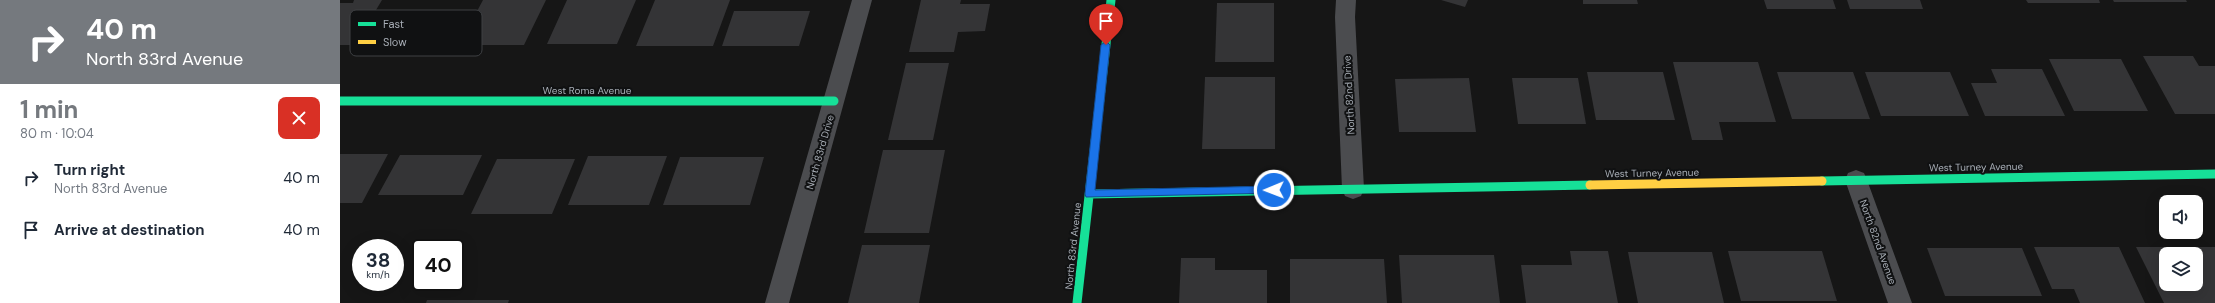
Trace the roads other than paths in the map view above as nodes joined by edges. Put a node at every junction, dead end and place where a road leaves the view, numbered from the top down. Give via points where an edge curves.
1 (862, 0) edge
2 (1110, 0) edge
3 (1346, 0) edge
4 (340, 101) edge
5 (834, 101) junction
6 (2215, 174) edge
7 (1856, 180) junction
8 (1354, 189) junction
9 (1090, 194) junction
10 (777, 303) edge
11 (1077, 303) edge
12 (1900, 303) edge

1 - 5 street, North 83rd Drive
2 - 9 street, North 83rd Avenue
3 - 8 street, North 82nd Drive
4 - 5 street, West Roma Avenue
5 - 10 street, North 83rd Drive
6 - 7 street, West Turney Avenue
7 - 8 street, West Turney Avenue
7 - 12 street, North 82nd Avenue
8 - 9 street, West Turney Avenue
9 - 11 street, North 83rd Avenue

